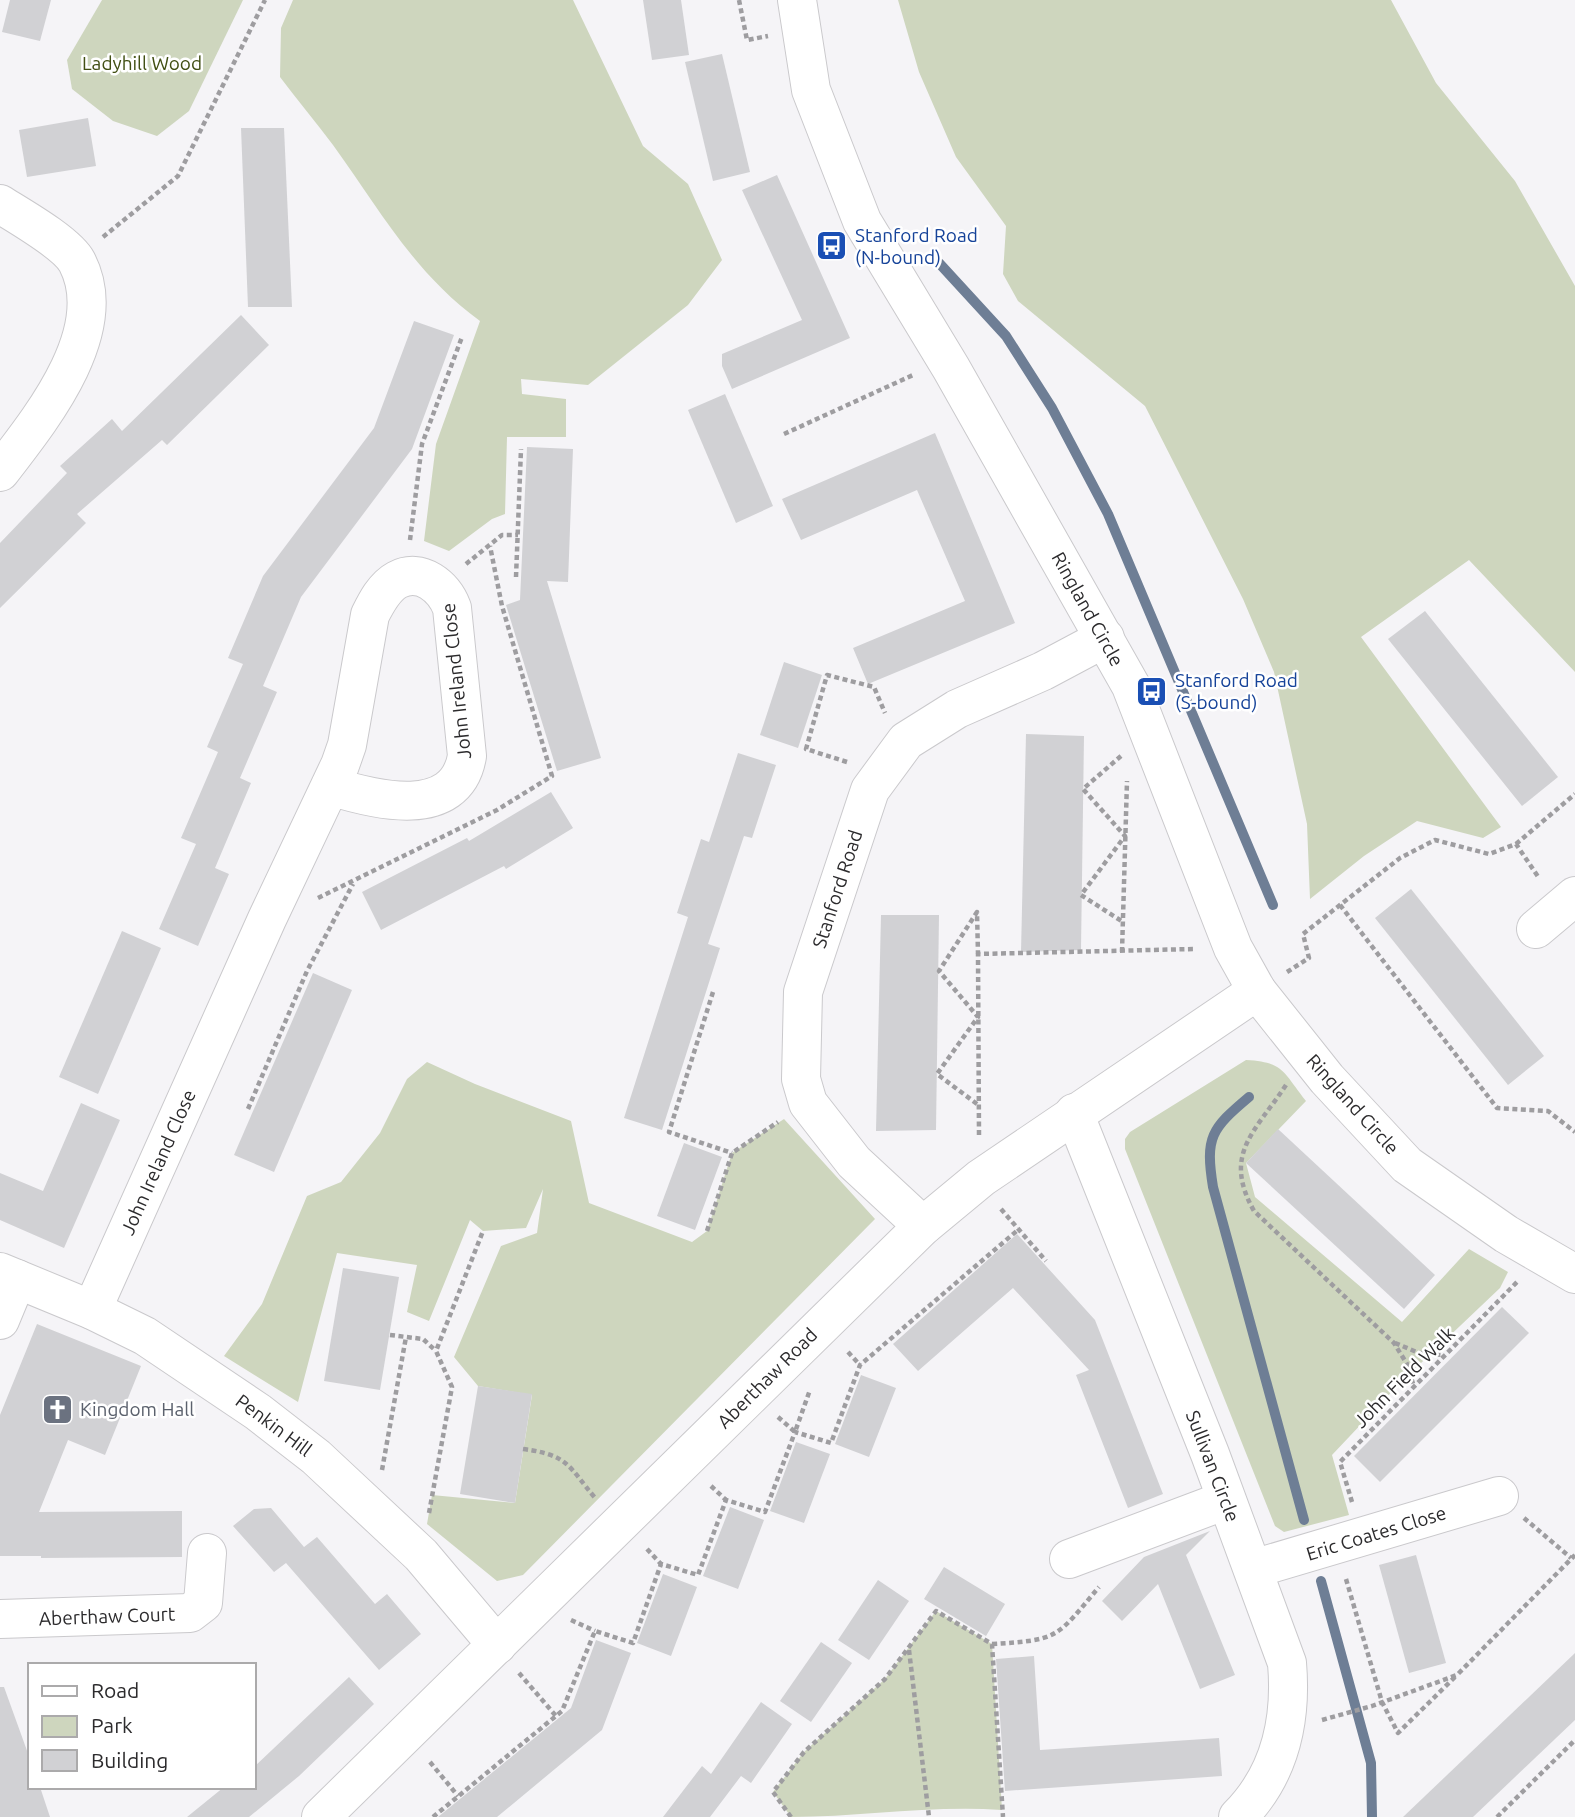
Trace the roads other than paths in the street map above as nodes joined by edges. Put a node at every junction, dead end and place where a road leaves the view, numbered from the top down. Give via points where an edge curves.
1 (797, 0) edge
2 (0, 204) edge
3 (0, 472) edge
4 (1105, 638) junction
5 (330, 786) junction
6 (1257, 991) junction
7 (1074, 1113) junction
8 (923, 1226) junction
9 (1559, 1265) edge
10 (9, 1276) edge
11 (92, 1310) junction
12 (0, 1320) edge
13 (1499, 1496) road end
14 (1226, 1500) junction
15 (207, 1553) dead end
16 (1069, 1559) dead end
17 (1253, 1569) junction
18 (0, 1619) edge
19 (508, 1659) junction
20 (321, 1817) edge
21 (1238, 1817) edge

1 - 4 street, Ringland Circle via 811,90 862,221
2 - 3 street via 76,259 86,288 79,350 49,404
4 - 6 street, Ringland Circle via 1130,686 1233,948
4 - 8 street, Stanford Road via 957,709 906,741 870,790 803,992 801,1079 808,1103 854,1162
5 - 5 street, John Ireland Close via 347,745 370,615 379,597 396,580 415,576 430,581 445,591 452,608 467,756 464,771 452,789 435,799 387,798
5 - 11 street, John Ireland Close
6 - 7 street, Aberthaw Road
6 - 9 street, Ringland Circle via 1408,1165
7 - 8 street, Aberthaw Road via 990,1193
7 - 14 street, Sullivan Circle
8 - 19 street, Aberthaw Road via 631,1536
10 - 11 street, Penkin Hill
10 - 12 street
11 - 19 street, Penkin Hill via 145,1336 316,1457 421,1555
13 - 17 street, Eric Coates Close
14 - 16 street
14 - 17 street, Sullivan Circle
15 - 18 street, Aberthaw Court via 203,1603 190,1613
17 - 21 street, Sullivan Circle via 1280,1639 1289,1690 1286,1729 1276,1762
19 - 20 street, Aberthaw Road

